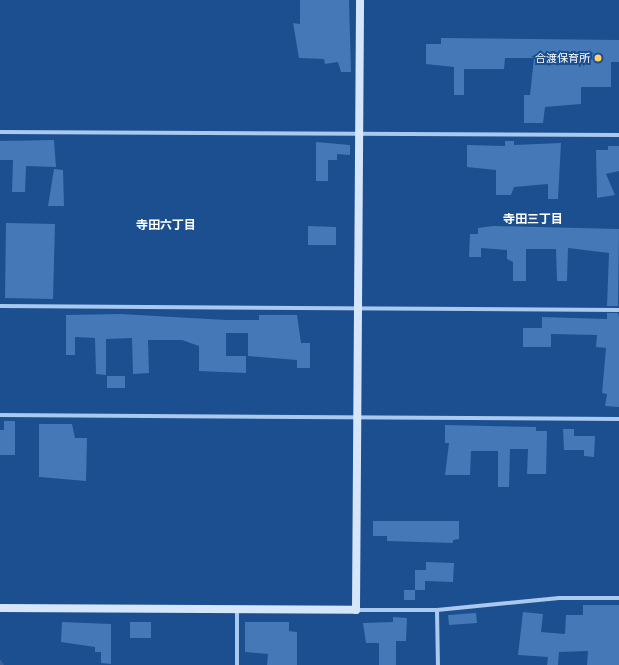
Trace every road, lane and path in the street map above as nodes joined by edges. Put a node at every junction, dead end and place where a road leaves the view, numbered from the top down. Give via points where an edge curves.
1 (360, 0) edge
2 (0, 132) edge
3 (358, 134) junction
4 (619, 135) edge
5 (0, 306) edge
6 (357, 309) junction
7 (619, 310) edge
8 (0, 415) edge
9 (357, 418) junction
10 (619, 419) edge
11 (619, 598) edge
12 (0, 608) edge
13 (237, 610) junction
14 (356, 610) junction
15 (437, 610) junction
16 (236, 665) edge
17 (438, 665) edge

1 - 3 street
2 - 3 street
3 - 4 street
3 - 6 street
5 - 6 street
6 - 7 street
6 - 9 street
8 - 9 street
9 - 10 street
9 - 14 street
11 - 15 street via 559,598
12 - 13 street
13 - 14 street
13 - 16 street
14 - 15 street
15 - 17 street

